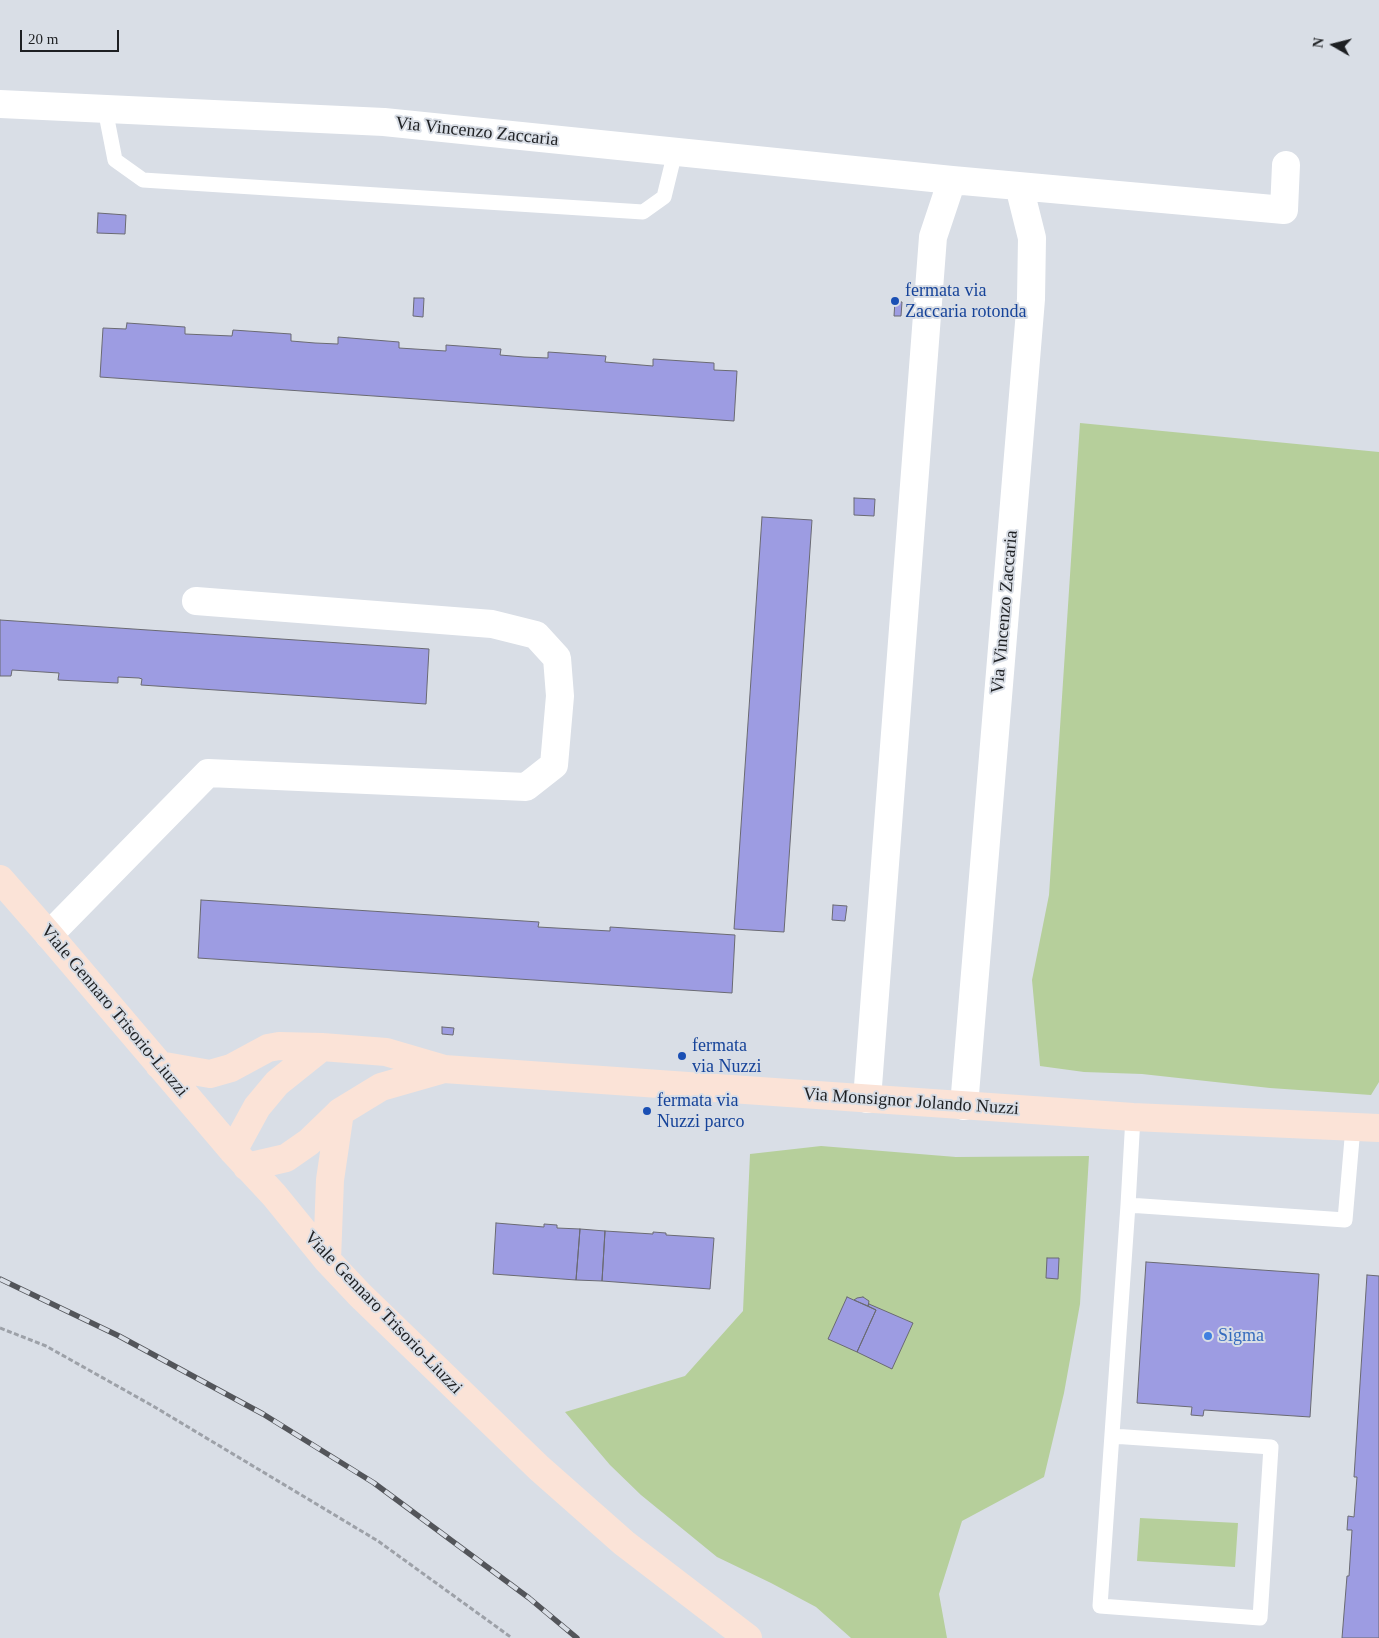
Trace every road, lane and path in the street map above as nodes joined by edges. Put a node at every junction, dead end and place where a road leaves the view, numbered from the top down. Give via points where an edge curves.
1 (0, 104) edge
2 (105, 109) junction
3 (675, 152) junction
4 (1286, 165) dead end
5 (952, 180) junction
6 (1019, 186) junction
7 (196, 601) dead end
8 (0, 880) edge
9 (49, 934) junction
10 (322, 1047) junction
11 (159, 1065) junction
12 (444, 1069) junction
13 (866, 1099) junction
14 (964, 1106) junction
15 (340, 1112) junction
16 (1133, 1117) junction
17 (1366, 1128) edge
18 (240, 1159) junction
19 (1128, 1205) junction
20 (327, 1260) junction
21 (0, 1328) edge
22 (1112, 1436) junction
23 (512, 1638) edge
24 (748, 1638) edge

1 - 2 street, Via Vincenzo Zaccaria
2 - 3 street, Via Vincenzo Zaccaria via 384,122
2 - 3 lane via 114,160 143,180 643,212 664,197
3 - 5 street, Via Vincenzo Zaccaria
4 - 6 street via 1284,210
5 - 6 street, Via Vincenzo Zaccaria
5 - 13 street via 933,237
6 - 14 street, Via Vincenzo Zaccaria via 1032,238 1031,299
7 - 9 street via 492,624 536,635 557,658 560,696 554,765 526,787 208,773
8 - 9 street, Viale Gennaro Trisorio-Liuzzi
9 - 11 street, Viale Gennaro Trisorio-Liuzzi
10 - 11 street via 268,1048 231,1068 210,1074
10 - 12 street via 386,1052
10 - 18 street via 277,1083 257,1107
11 - 18 street, Viale Gennaro Trisorio-Liuzzi
12 - 13 street, Via Monsignor Jolando Nuzzi
12 - 15 street via 380,1086
13 - 14 street, Via Monsignor Jolando Nuzzi
14 - 16 street, Via Monsignor Jolando Nuzzi
15 - 18 street via 309,1142 286,1158
15 - 20 street via 330,1180
16 - 17 street, Via Monsignor Jolando Nuzzi
16 - 19 lane
17 - 19 lane via 1345,1220
18 - 20 street, Viale Gennaro Trisorio-Liuzzi
19 - 22 lane
20 - 24 street, Viale Gennaro Trisorio-Liuzzi via 539,1468 624,1542
21 - 23 path via 46,1346 144,1401 370,1536
22 - 22 lane via 1100,1606 1260,1618 1271,1447

